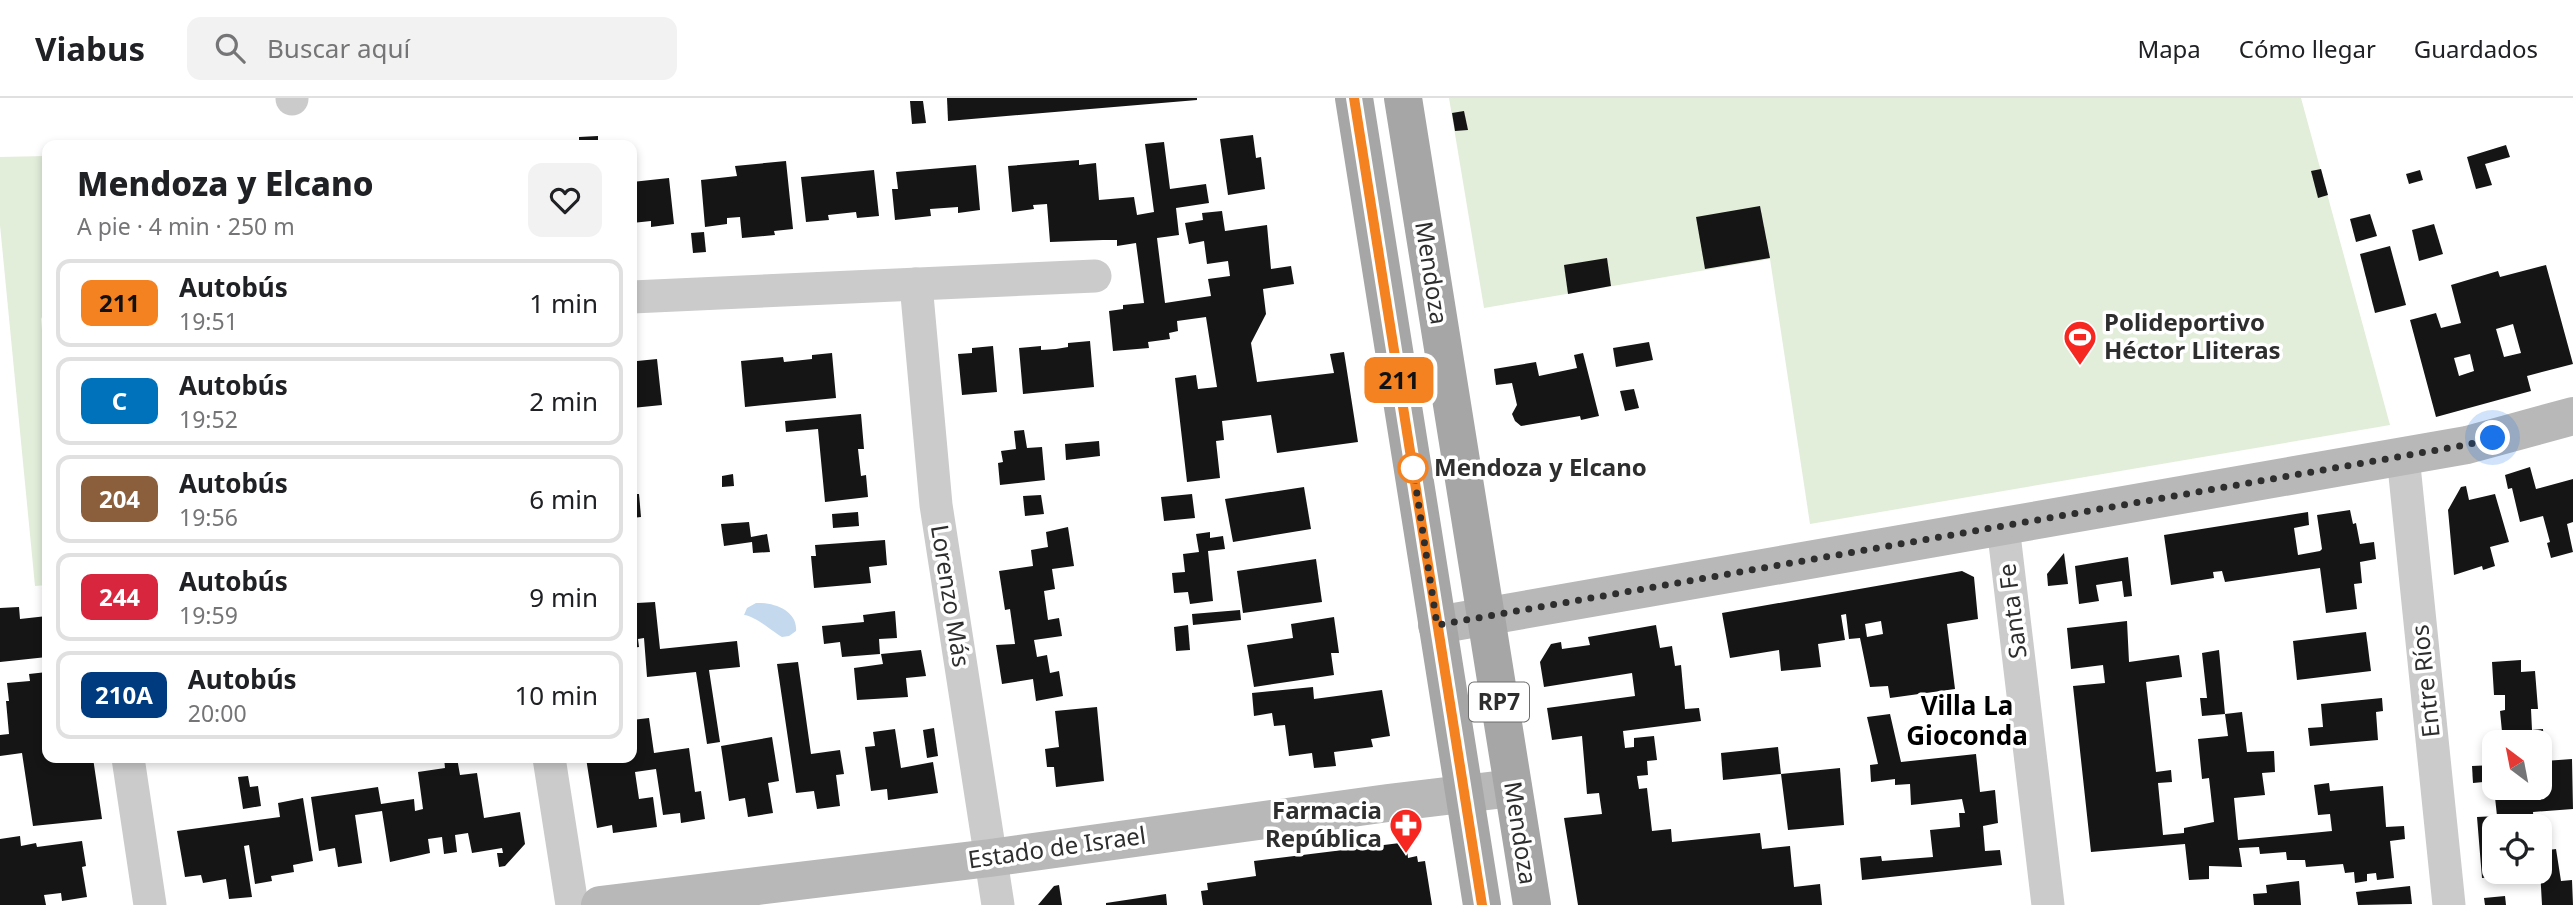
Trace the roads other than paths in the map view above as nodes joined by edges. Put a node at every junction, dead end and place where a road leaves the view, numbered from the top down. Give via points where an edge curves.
1 (1354, 98) edge
2 (1403, 98) edge
3 (1094, 276) dead end
4 (916, 284) junction
5 (637, 297) edge
6 (2573, 416) edge
7 (2403, 456) junction
8 (2003, 526) junction
9 (1486, 616) junction
10 (1437, 625) junction
11 (129, 763) edge
12 (550, 763) edge
13 (1513, 788) junction
14 (1464, 794) junction
15 (990, 858) junction
16 (150, 905) edge
17 (572, 905) edge
18 (600, 905) edge
19 (998, 905) edge
20 (1482, 905) edge
21 (1532, 905) edge
22 (2048, 905) edge
23 (2449, 905) edge

1 - 10 main road, Mendoza / RP7
2 - 9 main road, Mendoza / RP7
3 - 4 street
4 - 5 street
4 - 15 street, Lorenzo Más via 936,505
6 - 7 street via 2466,445
7 - 8 street
7 - 23 street, Entre Ríos
8 - 9 street
8 - 22 street, Santa Fe
9 - 10 street
9 - 13 main road, Mendoza / RP7
10 - 14 main road, Mendoza / RP7
11 - 16 street
12 - 17 street
13 - 14 street, Estado de Israel
13 - 21 main road, Mendoza / RP7
14 - 15 street, Estado de Israel
14 - 20 main road, Mendoza / RP7
15 - 18 street, Estado de Israel
15 - 19 street, Lorenzo Más

